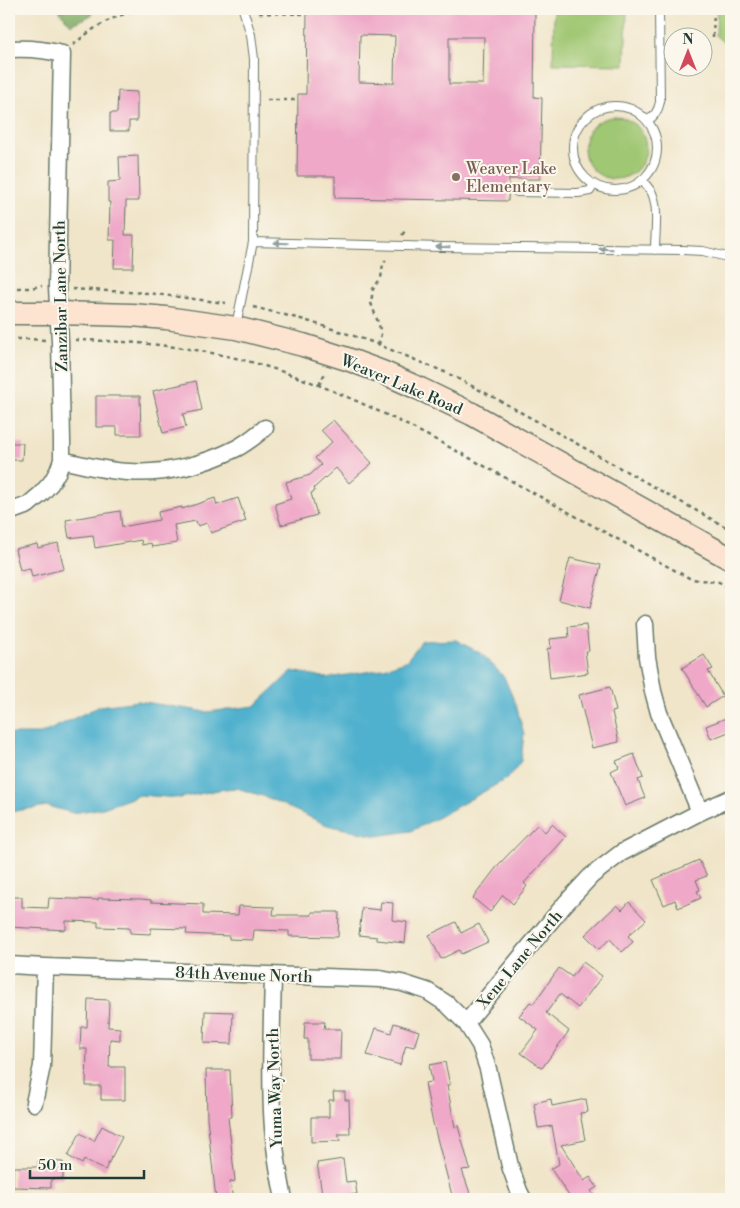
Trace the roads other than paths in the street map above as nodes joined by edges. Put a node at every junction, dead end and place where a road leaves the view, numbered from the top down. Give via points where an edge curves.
1 (243, 9) edge
2 (659, 9) edge
3 (9, 49) edge
4 (647, 121) junction
5 (642, 180) junction
6 (594, 184) junction
7 (517, 192) dead end
8 (253, 242) junction
9 (654, 250) junction
10 (731, 258) edge
11 (58, 313) junction
12 (9, 314) edge
13 (236, 328) junction
14 (266, 428) dead end
15 (62, 460) junction
16 (9, 512) edge
17 (731, 559) edge
18 (645, 624) dead end
19 (731, 798) edge
20 (700, 812) junction
21 (9, 965) edge
22 (45, 967) junction
23 (273, 976) junction
24 (466, 1023) junction
25 (34, 1103) dead end
26 (284, 1199) edge
27 (523, 1199) edge

1 - 8 lane via 254,59
2 - 4 lane via 660,102 654,116
3 - 11 street, Zanzibar Lane North via 26,48 62,54
4 - 5 lane via 656,138 657,149 651,170
4 - 6 lane via 637,112 616,106 595,112 579,126 573,147 575,158 582,173
5 - 6 lane via 614,190
5 - 9 lane via 654,203
6 - 7 lane via 590,191 578,193
9 -> 8 lane
8 - 13 lane
9 - 10 lane via 703,251
11 - 12 main road, Weaver Lake Road
11 - 13 main road, Weaver Lake Road via 132,315
11 - 15 street, Zanzibar Lane North
13 - 17 main road, Weaver Lake Road via 331,354 420,389 472,414
14 - 15 street via 238,447 205,462 168,471 131,473
15 - 16 street, Zanzibar Lane North via 41,494 28,505
18 - 20 street via 647,657 659,714
19 - 20 street, Xene Lane North
20 - 24 street, Xene Lane North via 621,853 591,876
21 - 22 street, 84th Avenue North
22 - 23 street, 84th Avenue North
22 - 25 street via 42,1066
23 - 24 street, 84th Avenue North via 380,979 402,983 427,991 447,1004
23 - 26 street, Yuma Way North via 272,1112
24 - 27 street, Xene Lane North via 480,1046 488,1069 510,1166

